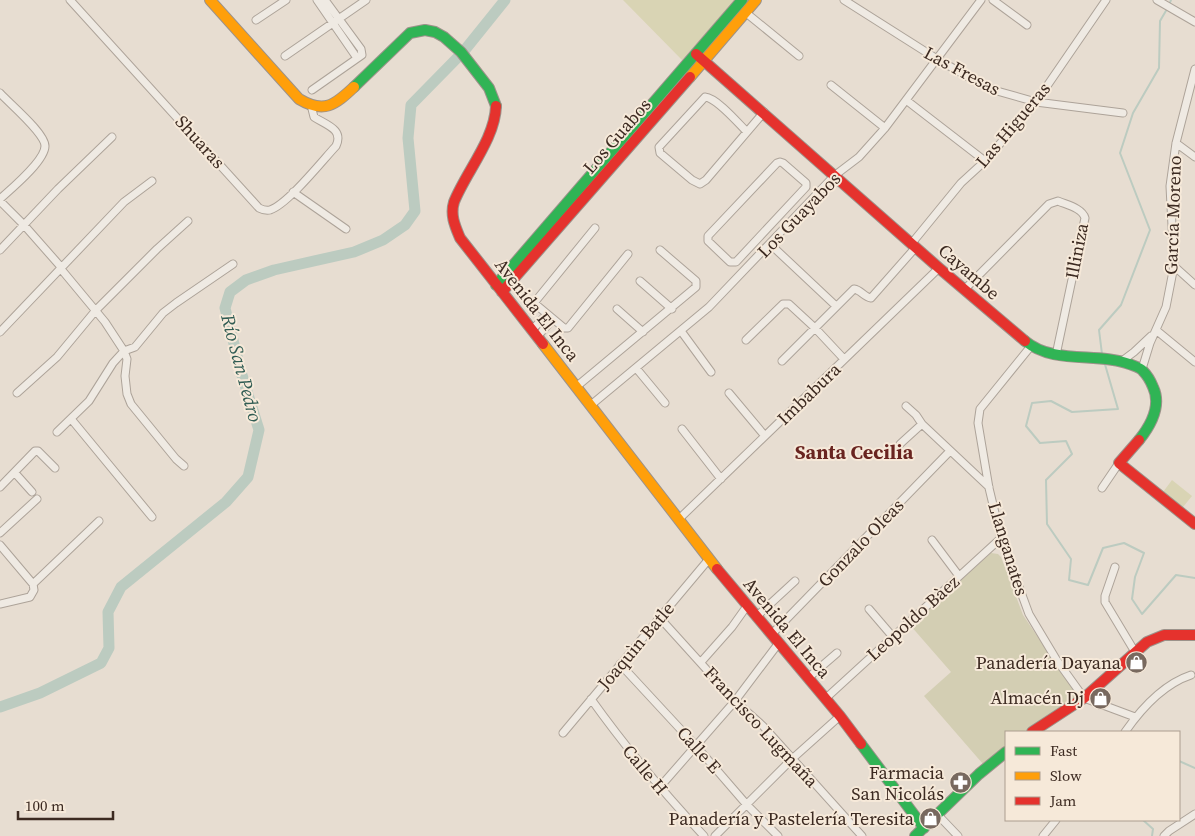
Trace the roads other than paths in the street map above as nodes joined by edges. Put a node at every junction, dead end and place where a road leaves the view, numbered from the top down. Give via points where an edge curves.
1 (70, 0) edge
2 (210, 0) edge
3 (286, 0) edge
4 (317, 0) edge
5 (325, 0) edge
6 (366, 0) edge
7 (742, 0) edge
8 (756, 0) edge
9 (844, 0) edge
10 (981, 0) edge
11 (994, 0) edge
12 (1106, 0) edge
13 (1157, 0) edge
14 (745, 12) junction
15 (256, 20) dead end
16 (335, 21) junction
17 (1195, 22) edge
18 (1027, 25) dead end
19 (285, 56) dead end
20 (799, 56) dead end
21 (700, 57) junction
22 (938, 59) junction
23 (1195, 69) edge
24 (831, 85) dead end
25 (312, 90) dead end
26 (0, 93) edge
27 (906, 100) junction
28 (1036, 102) junction
29 (311, 105) junction
30 (764, 112) junction
31 (1123, 113) dead end
32 (885, 128) junction
33 (747, 132) junction
34 (112, 137) dead end
35 (1176, 143) junction
36 (1195, 157) edge
37 (985, 161) junction
38 (834, 176) junction
39 (152, 182) dead end
40 (293, 192) junction
41 (0, 200) edge
42 (188, 221) dead end
43 (24, 225) junction
44 (595, 228) dead end
45 (769, 228) junction
46 (346, 229) dead end
47 (778, 236) junction
48 (770, 244) junction
49 (914, 245) junction
50 (0, 250) edge
51 (660, 250) dead end
52 (628, 254) dead end
53 (233, 264) dead end
54 (1174, 266) junction
55 (61, 267) junction
56 (939, 268) junction
57 (640, 281) dead end
58 (1195, 285) edge
59 (499, 288) junction
60 (965, 289) junction
61 (836, 306) junction
62 (617, 309) dead end
63 (672, 309) junction
64 (96, 310) junction
65 (547, 314) junction
66 (553, 319) junction
67 (815, 328) junction
68 (1156, 330) junction
69 (681, 331) junction
70 (0, 332) edge
71 (643, 332) junction
72 (535, 334) junction
73 (746, 340) dead end
74 (1031, 346) junction
75 (124, 351) junction
76 (1056, 355) junction
77 (844, 360) junction
78 (1119, 360) junction
79 (782, 361) dead end
80 (1195, 362) edge
81 (636, 368) junction
82 (1142, 369) junction
83 (711, 372) dead end
84 (576, 387) junction
85 (17, 393) dead end
86 (730, 393) dead end
87 (665, 403) dead end
88 (591, 405) junction
89 (906, 406) dead end
90 (72, 420) junction
91 (922, 424) junction
92 (682, 429) dead end
93 (57, 432) dead end
94 (765, 436) junction
95 (900, 444) dead end
96 (950, 451) junction
97 (1119, 463) junction
98 (184, 466) dead end
99 (55, 468) dead end
100 (15, 473) junction
101 (720, 479) junction
102 (0, 487) edge
103 (990, 488) junction
104 (1102, 488) dead end
105 (152, 516) dead end
106 (679, 519) junction
107 (99, 521) dead end
108 (1195, 524) edge
109 (0, 532) edge
110 (1001, 538) junction
111 (932, 540) dead end
112 (0, 545) edge
113 (709, 560) junction
114 (1115, 567) dead end
115 (959, 576) junction
116 (795, 581) dead end
117 (33, 584) junction
118 (0, 604) edge
119 (747, 606) junction
120 (869, 609) dead end
121 (659, 617) junction
122 (756, 617) junction
123 (771, 635) junction
124 (1194, 635) edge
125 (893, 637) junction
126 (778, 644) junction
127 (836, 652) dead end
128 (1135, 652) junction
129 (701, 662) junction
130 (620, 664) junction
131 (1191, 675) dead end
132 (808, 678) junction
133 (1084, 698) junction
134 (591, 699) junction
135 (825, 699) junction
136 (735, 701) junction
137 (840, 716) junction
138 (1136, 717) junction
139 (1034, 731) edge
140 (1126, 731) edge
141 (563, 733) dead end
142 (696, 746) junction
143 (1005, 753) edge
144 (792, 759) junction
145 (659, 788) junction
146 (747, 805) junction
147 (937, 814) junction
148 (1195, 814) edge
149 (1055, 821) edge
150 (924, 828) junction
151 (704, 836) edge
152 (715, 836) edge
153 (778, 836) edge
154 (862, 836) edge
155 (915, 836) edge
156 (958, 836) edge
157 (1044, 836) edge
158 (1164, 836) edge

1 - 40 street, Shuaras via 259,208 272,209
2 - 29 street via 299,99
3 - 15 street
4 - 16 street
5 - 16 street
6 - 16 street
7 - 21 street, Los Guabos
8 - 14 street, Los Guabos
9 - 22 street, Las Fresas
10 - 22 street, Los Guayabos
11 - 18 street
12 - 28 street, Las Higueras
13 - 17 street
14 - 20 street
14 - 21 street, Los Guabos
16 - 19 street
16 - 25 street via 357,58
21 - 30 street, Cayambe
21 - 59 street, Los Guabos via 521,272
22 - 27 street, Los Guayabos
22 - 28 street, Las Fresas via 979,84
23 - 35 street, García Moreno
24 - 32 street
26 - 41 street via 42,136 45,146 41,157
27 - 32 street, Los Guayabos
27 - 37 street
28 - 31 street, Las Fresas
28 - 37 street, Las Higueras
29 - 40 street, Shuaras via 314,116 337,131 339,136 336,146
29 - 59 street, Avenida El Inca via 318,108 340,101 414,31 440,34 456,48 482,78 496,103 495,117 455,200 452,214 460,238
30 - 33 street
30 - 38 street, Cayambe
32 - 38 street, Los Guayabos via 859,157
33 - 33 street via 700,184 659,150 705,97 716,102
34 - 43 street
35 - 36 street
35 - 54 street, García Moreno via 1170,186
37 - 49 street, Las Higueras via 961,183
38 - 47 street, Los Guayabos
38 - 49 street, Cayambe
39 - 55 street via 124,202
40 - 46 street
41 - 43 street
42 - 64 street
43 - 50 street
43 - 55 street
44 - 65 street via 535,302
45 - 45 street via 806,187 780,162 708,241 736,262
45 - 47 street
47 - 48 street, Los Guayabos
48 - 61 street
48 - 69 street, Los Guayabos
49 - 56 street, Cayambe
49 - 61 street, Las Higueras via 871,298 854,289
51 - 63 street via 697,284
52 - 66 street via 568,328
53 - 75 street via 163,313 135,347
54 - 58 street
54 - 68 street, García Moreno via 1166,306
55 - 64 street
55 - 70 street
56 - 60 street, Cayambe
56 - 77 street, Imbabura
57 - 63 street
59 - 72 street, Avenida El Inca
60 - 74 street, Cayambe
60 - 76 street, Illiniza via 1049,204 1058,201 1080,210 1085,218
61 - 67 street
62 - 71 street
63 - 71 street
64 - 75 street
64 - 85 street via 57,357
65 - 66 street
65 - 72 street
66 - 72 street
67 - 73 street via 786,303
67 - 77 street
67 - 79 street
68 - 78 street, García Moreno via 1146,342
68 - 80 street
68 - 82 street, García Moreno
69 - 81 street, Los Guayabos
69 - 83 street
71 - 84 street
72 - 84 street, Avenida El Inca
74 - 76 street, Cayambe
74 - 103 street, Llanganates via 980,409 978,423
75 - 90 street
75 - 98 street via 127,394 131,404
76 - 78 street, Cayambe
77 - 94 street, Imbabura
78 - 82 street, Cayambe
81 - 87 street
81 - 88 street, Los Guayabos
82 - 97 street via 1156,394 1157,406 1146,431
84 - 88 street, Avenida El Inca
86 - 94 street
88 - 106 street, Avenida El Inca
89 - 91 street
90 - 93 street
90 - 105 street
91 - 95 street
91 - 96 street
92 - 101 street
94 - 101 street, Imbabura
96 - 103 street
96 - 123 street, Gonzalo Oleas
97 - 104 street
97 - 108 street
99 - 100 street via 35,451
100 - 102 street
100 - 109 street via 34,496
101 - 106 street, Imbabura
103 - 110 street, Llanganates
106 - 113 street, Avenida El Inca
107 - 117 street
110 - 115 street, Leopoldo Bàez
110 - 133 street, Llanganates via 1029,614
111 - 115 street
112 - 117 street
113 - 119 street, Avenida El Inca
113 - 121 street, Joaquìn Batle
114 - 128 street via 1105,602
115 - 125 street, Leopoldo Bàez
116 - 122 street
117 - 118 street via 30,597
119 - 122 street, Avenida El Inca
119 - 129 street
120 - 125 street
121 - 129 street, Francisco Lugmaña
121 - 130 street, Joaquìn Batle
122 - 123 street, Avenida El Inca
123 - 126 street, Avenida El Inca
124 - 128 street via 1158,636
125 - 135 street, Leopoldo Bàez
126 - 132 street, Avenida El Inca
126 - 136 street
127 - 132 street
128 - 133 street
129 - 136 street, Francisco Lugmaña
130 - 134 street, Joaquìn Batle
130 - 142 street, Calle E
131 - 138 street via 1174,681
132 - 135 street, Avenida El Inca
133 - 138 street
133 - 139 street
134 - 141 street, Joaquìn Batle
134 - 145 street, Calle H
135 - 137 street, Avenida El Inca
136 - 142 street
136 - 144 street, Francisco Lugmaña
137 - 144 street
137 - 150 street, Avenida El Inca
138 - 140 street
142 - 145 street
142 - 146 street, Calle E
143 - 147 street
144 - 146 street
144 - 154 street, Francisco Lugmaña
145 - 151 street, Calle H
146 - 152 street
146 - 153 street, Calle E
147 - 150 street
147 - 156 street
148 - 158 street
149 - 157 street
150 - 155 street

